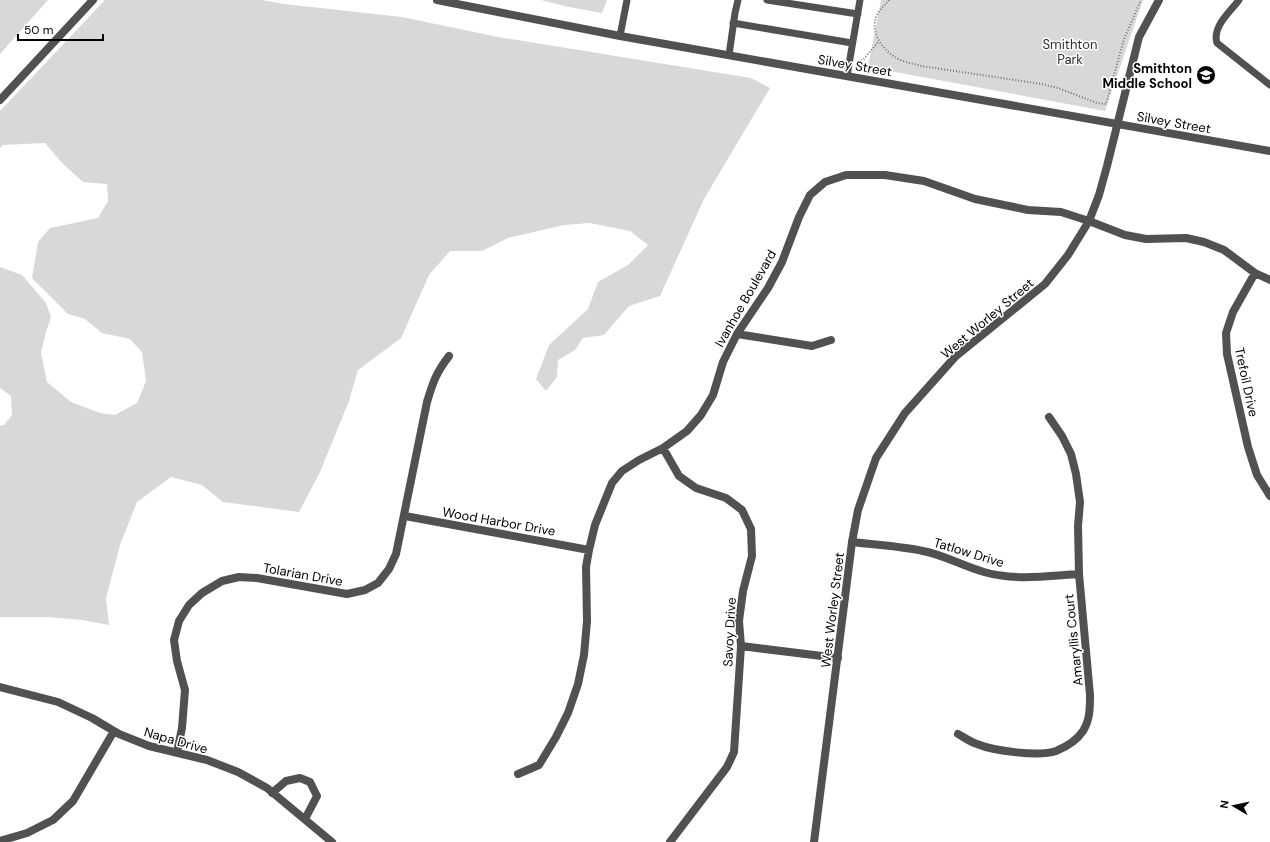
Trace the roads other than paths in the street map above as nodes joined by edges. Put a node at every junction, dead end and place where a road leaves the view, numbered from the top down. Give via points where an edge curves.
1 (93, 0) edge
2 (437, 0) edge
3 (627, 0) edge
4 (738, 0) edge
5 (767, 0) edge
6 (860, 0) edge
7 (1159, 0) edge
8 (1239, 0) edge
9 (858, 14) junction
10 (734, 23) junction
11 (620, 36) junction
12 (852, 44) junction
13 (729, 55) junction
14 (847, 76) junction
15 (1270, 85) edge
16 (0, 100) edge
17 (1118, 124) junction
18 (1270, 151) edge
19 (1089, 220) junction
20 (1255, 273) junction
21 (1270, 280) edge
22 (737, 334) junction
23 (831, 340) dead end
24 (449, 356) dead end
25 (1049, 417) dead end
26 (662, 448) junction
27 (1270, 496) edge
28 (405, 516) junction
29 (852, 542) junction
30 (589, 550) junction
31 (1078, 574) junction
32 (741, 646) junction
33 (838, 658) junction
34 (0, 687) edge
35 (114, 731) junction
36 (958, 734) dead end
37 (177, 752) junction
38 (518, 774) dead end
39 (272, 792) junction
40 (305, 819) junction
41 (0, 841) edge
42 (332, 842) edge
43 (670, 842) edge
44 (814, 842) edge

1 - 16 street
2 - 11 street, Silvey Street
3 - 11 lane
4 - 10 lane
5 - 9 lane
6 - 9 lane
7 - 17 street, West Worley Street via 1139,37
8 - 15 lane via 1217,28 1217,43
9 - 12 lane
10 - 12 lane
10 - 13 lane
11 - 13 street, Silvey Street
12 - 14 lane
13 - 14 street, Silvey Street
14 - 17 street, Silvey Street
17 - 18 street, Silvey Street
17 - 19 street, West Worley Street via 1099,195
19 - 20 street, Ivanhoe Boulevard via 1125,235 1146,239 1186,238 1204,242 1224,250
19 - 22 street, Ivanhoe Boulevard via 1060,212 1028,210 975,199 924,181 885,175 846,175 825,182 810,195 782,262
19 - 29 street, West Worley Street via 1068,255 1045,284 955,357 905,413 876,458 858,510
20 - 21 street, Ivanhoe Boulevard
20 - 27 street, Trefoil Drive via 1233,312 1226,333 1227,354 1248,447 1257,475
22 - 23 street via 812,346
22 - 26 street, Ivanhoe Boulevard via 701,415 687,431
24 - 28 street, Tolarian Drive via 438,370 427,402
25 - 31 street, Amaryllis Court via 1071,454 1076,474 1080,502
26 - 30 street, Ivanhoe Boulevard via 622,470 612,483 595,525
26 - 32 street, Savoy Drive via 679,476 696,488 726,498 742,510 751,529 752,556 739,621
28 - 30 street, Wood Harbor Drive
28 - 37 street, Tolarian Drive via 396,554 389,569 378,583 365,590 346,594 240,577 222,581 202,592 189,605 179,621 174,640 185,690
29 - 31 street, Tatlow Drive via 922,551 984,572 1006,576 1032,578
29 - 33 street, West Worley Street
30 - 38 street, Ivanhoe Boulevard via 586,567 587,621 578,684 568,713 539,766
31 - 36 street, Amaryllis Court via 1090,696 1090,715 1083,731 1071,743 1055,751 1037,753 977,744
32 - 33 street
32 - 43 street, Savoy Drive via 734,752 726,767
33 - 44 street, West Worley Street
34 - 35 street, Napa Drive via 58,702
35 - 37 street, Napa Drive via 149,746
35 - 41 street via 73,802 53,820 27,833
37 - 39 street, Napa Drive via 238,772
39 - 40 street, Napa Drive
39 - 40 street via 286,781 300,778 310,782 317,796
40 - 42 street, Napa Drive

